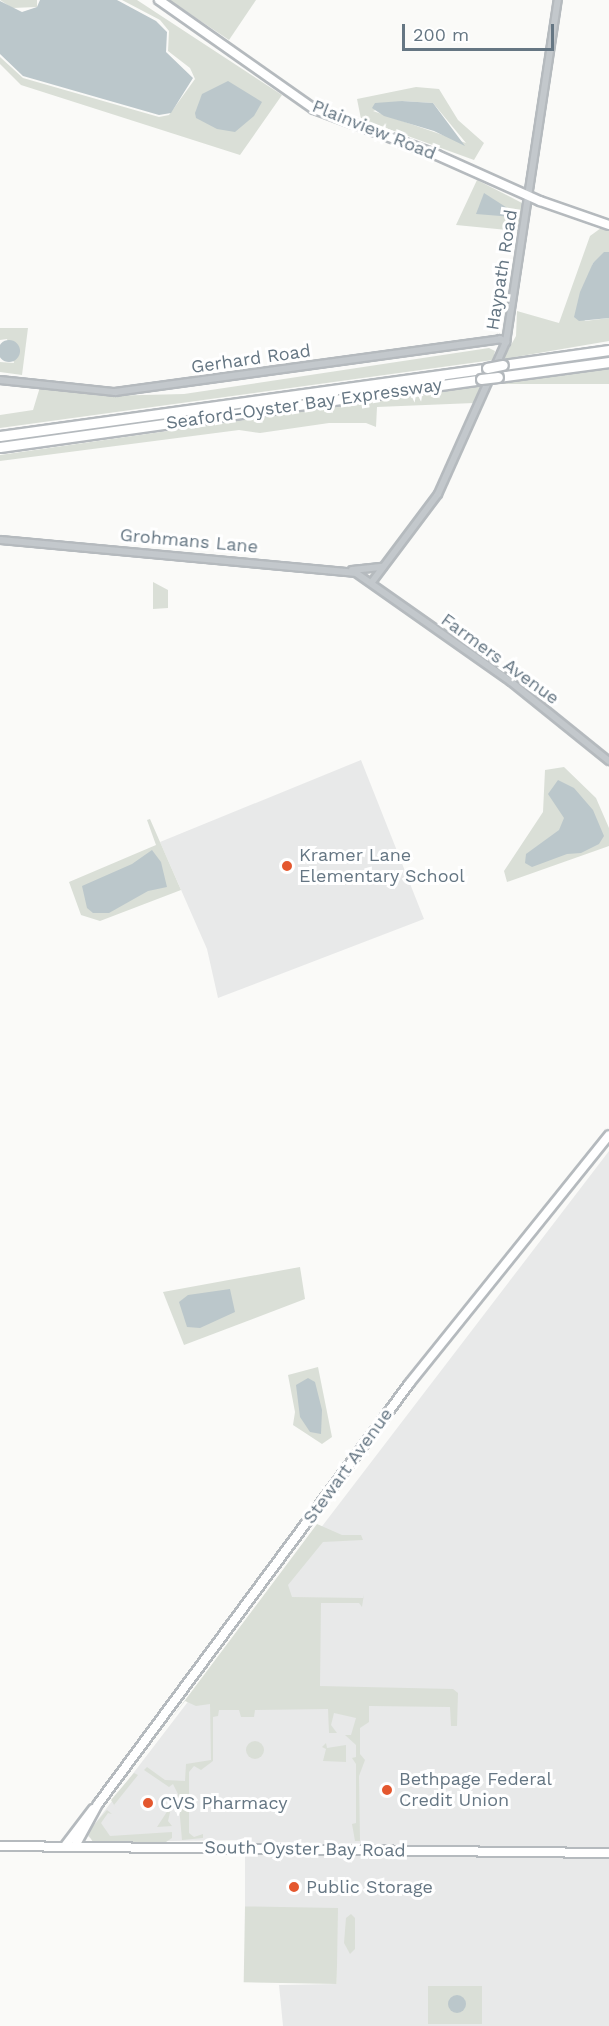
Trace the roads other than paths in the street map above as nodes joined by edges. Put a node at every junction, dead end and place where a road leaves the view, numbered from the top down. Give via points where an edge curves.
1 (159, 0) edge
2 (558, 0) edge
3 (529, 197) junction
4 (609, 225) edge
5 (506, 342) junction
6 (609, 350) edge
7 (609, 362) edge
8 (0, 380) edge
9 (0, 436) edge
10 (0, 447) edge
11 (0, 540) edge
12 (384, 567) junction
13 (348, 570) junction
14 (372, 582) junction
15 (609, 761) edge
16 (609, 1135) edge
17 (0, 1846) edge
18 (70, 1846) junction
19 (609, 1852) edge

1 - 3 main road, Plainview Road via 314,109 436,155
2 - 3 street, Haypath Road
3 - 4 main road, Plainview Road
3 - 5 street, Haypath Road
5 - 8 street, Gerhard Road via 500,339 116,392
5 - 12 street, Haypath Road via 438,494
6 - 9 highway, Seaford-Oyster Bay Expressway, bridge
7 - 10 highway, Seaford-Oyster Bay Expressway, bridge
11 - 13 street, Grohmans Lane
12 - 13 street
12 - 14 street, Haypath Road
13 - 14 street, Grohmans Lane
14 - 15 street, Farmers Avenue via 511,682
16 - 18 main road, Stewart Avenue via 409,1384
17 - 18 main road, South Oyster Bay Road
18 - 19 main road, South Oyster Bay Road

